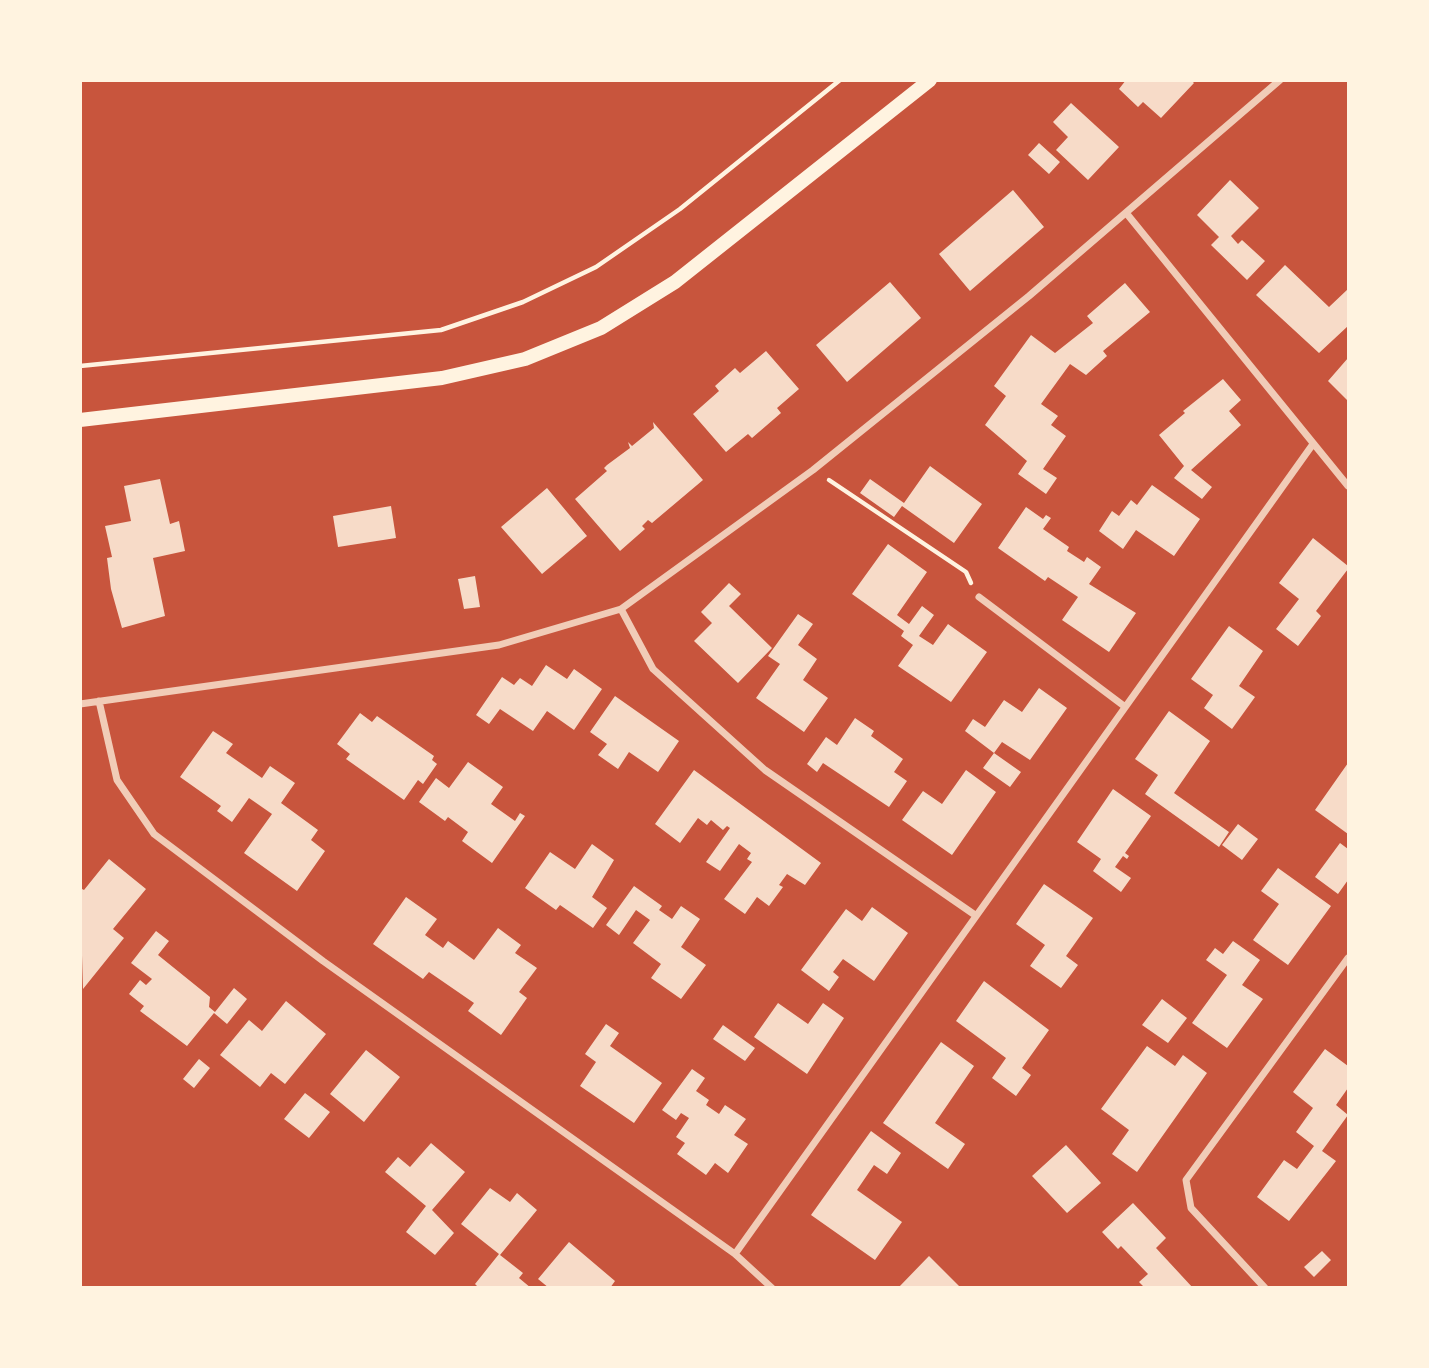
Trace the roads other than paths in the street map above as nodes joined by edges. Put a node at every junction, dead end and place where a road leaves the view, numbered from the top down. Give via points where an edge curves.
1 (930, 80) edge
2 (1280, 80) edge
3 (1127, 214) junction
4 (80, 420) edge
5 (1313, 443) junction
6 (1349, 486) edge
7 (979, 597) road end
8 (621, 609) junction
9 (99, 701) junction
10 (80, 704) edge
11 (1124, 706) junction
12 (975, 915) junction
13 (1349, 958) edge
14 (734, 1254) junction
15 (772, 1287) edge
16 (1265, 1287) edge

1 - 4 main road via 675,282 601,328 525,359 442,378
2 - 3 street
3 - 5 street
3 - 8 street via 814,470
5 - 6 street
5 - 11 street
7 - 11 street
8 - 9 street via 499,645
8 - 12 street via 653,668 765,770
9 - 10 street
9 - 14 street via 117,780 154,834 323,961
11 - 12 street
12 - 14 street
13 - 16 street via 1186,1180 1191,1208
14 - 15 street

